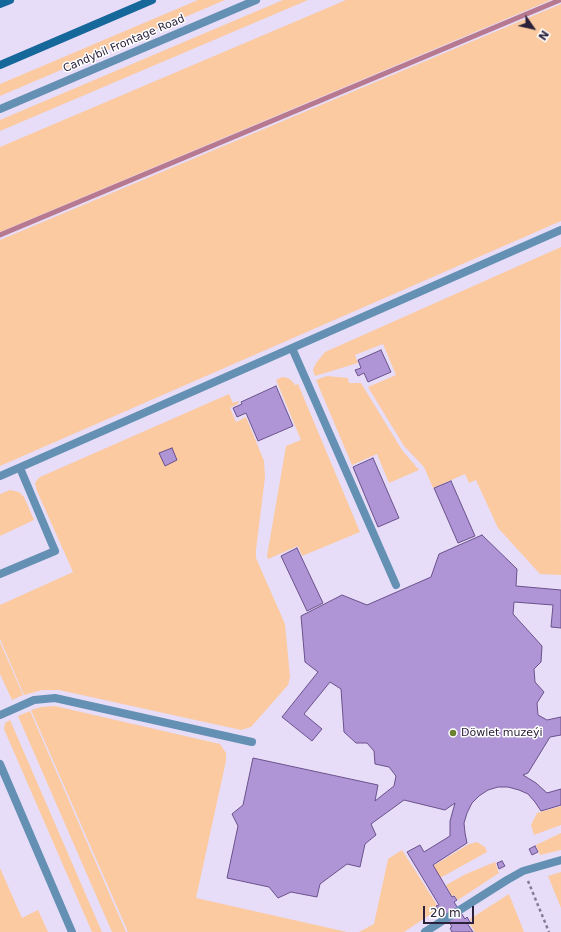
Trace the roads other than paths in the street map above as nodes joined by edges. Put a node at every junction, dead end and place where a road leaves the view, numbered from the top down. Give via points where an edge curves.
1 (10, 0) edge
2 (152, 0) edge
3 (256, 0) edge
4 (0, 4) edge
5 (0, 65) edge
6 (0, 109) edge
7 (561, 230) edge
8 (292, 348) junction
9 (20, 468) junction
10 (0, 476) edge
11 (0, 574) edge
12 (396, 585) dead end
13 (0, 715) edge
14 (252, 742) dead end
15 (0, 764) edge
16 (561, 860) edge
17 (72, 932) edge
18 (425, 932) edge

1 - 4 main road
2 - 5 main road
3 - 6 street, Candybil Frontage Road
7 - 8 street
8 - 9 street
8 - 12 street
9 - 10 street
9 - 11 street via 55,551
13 - 14 street via 34,700 55,698
15 - 17 street
16 - 18 street via 524,871

